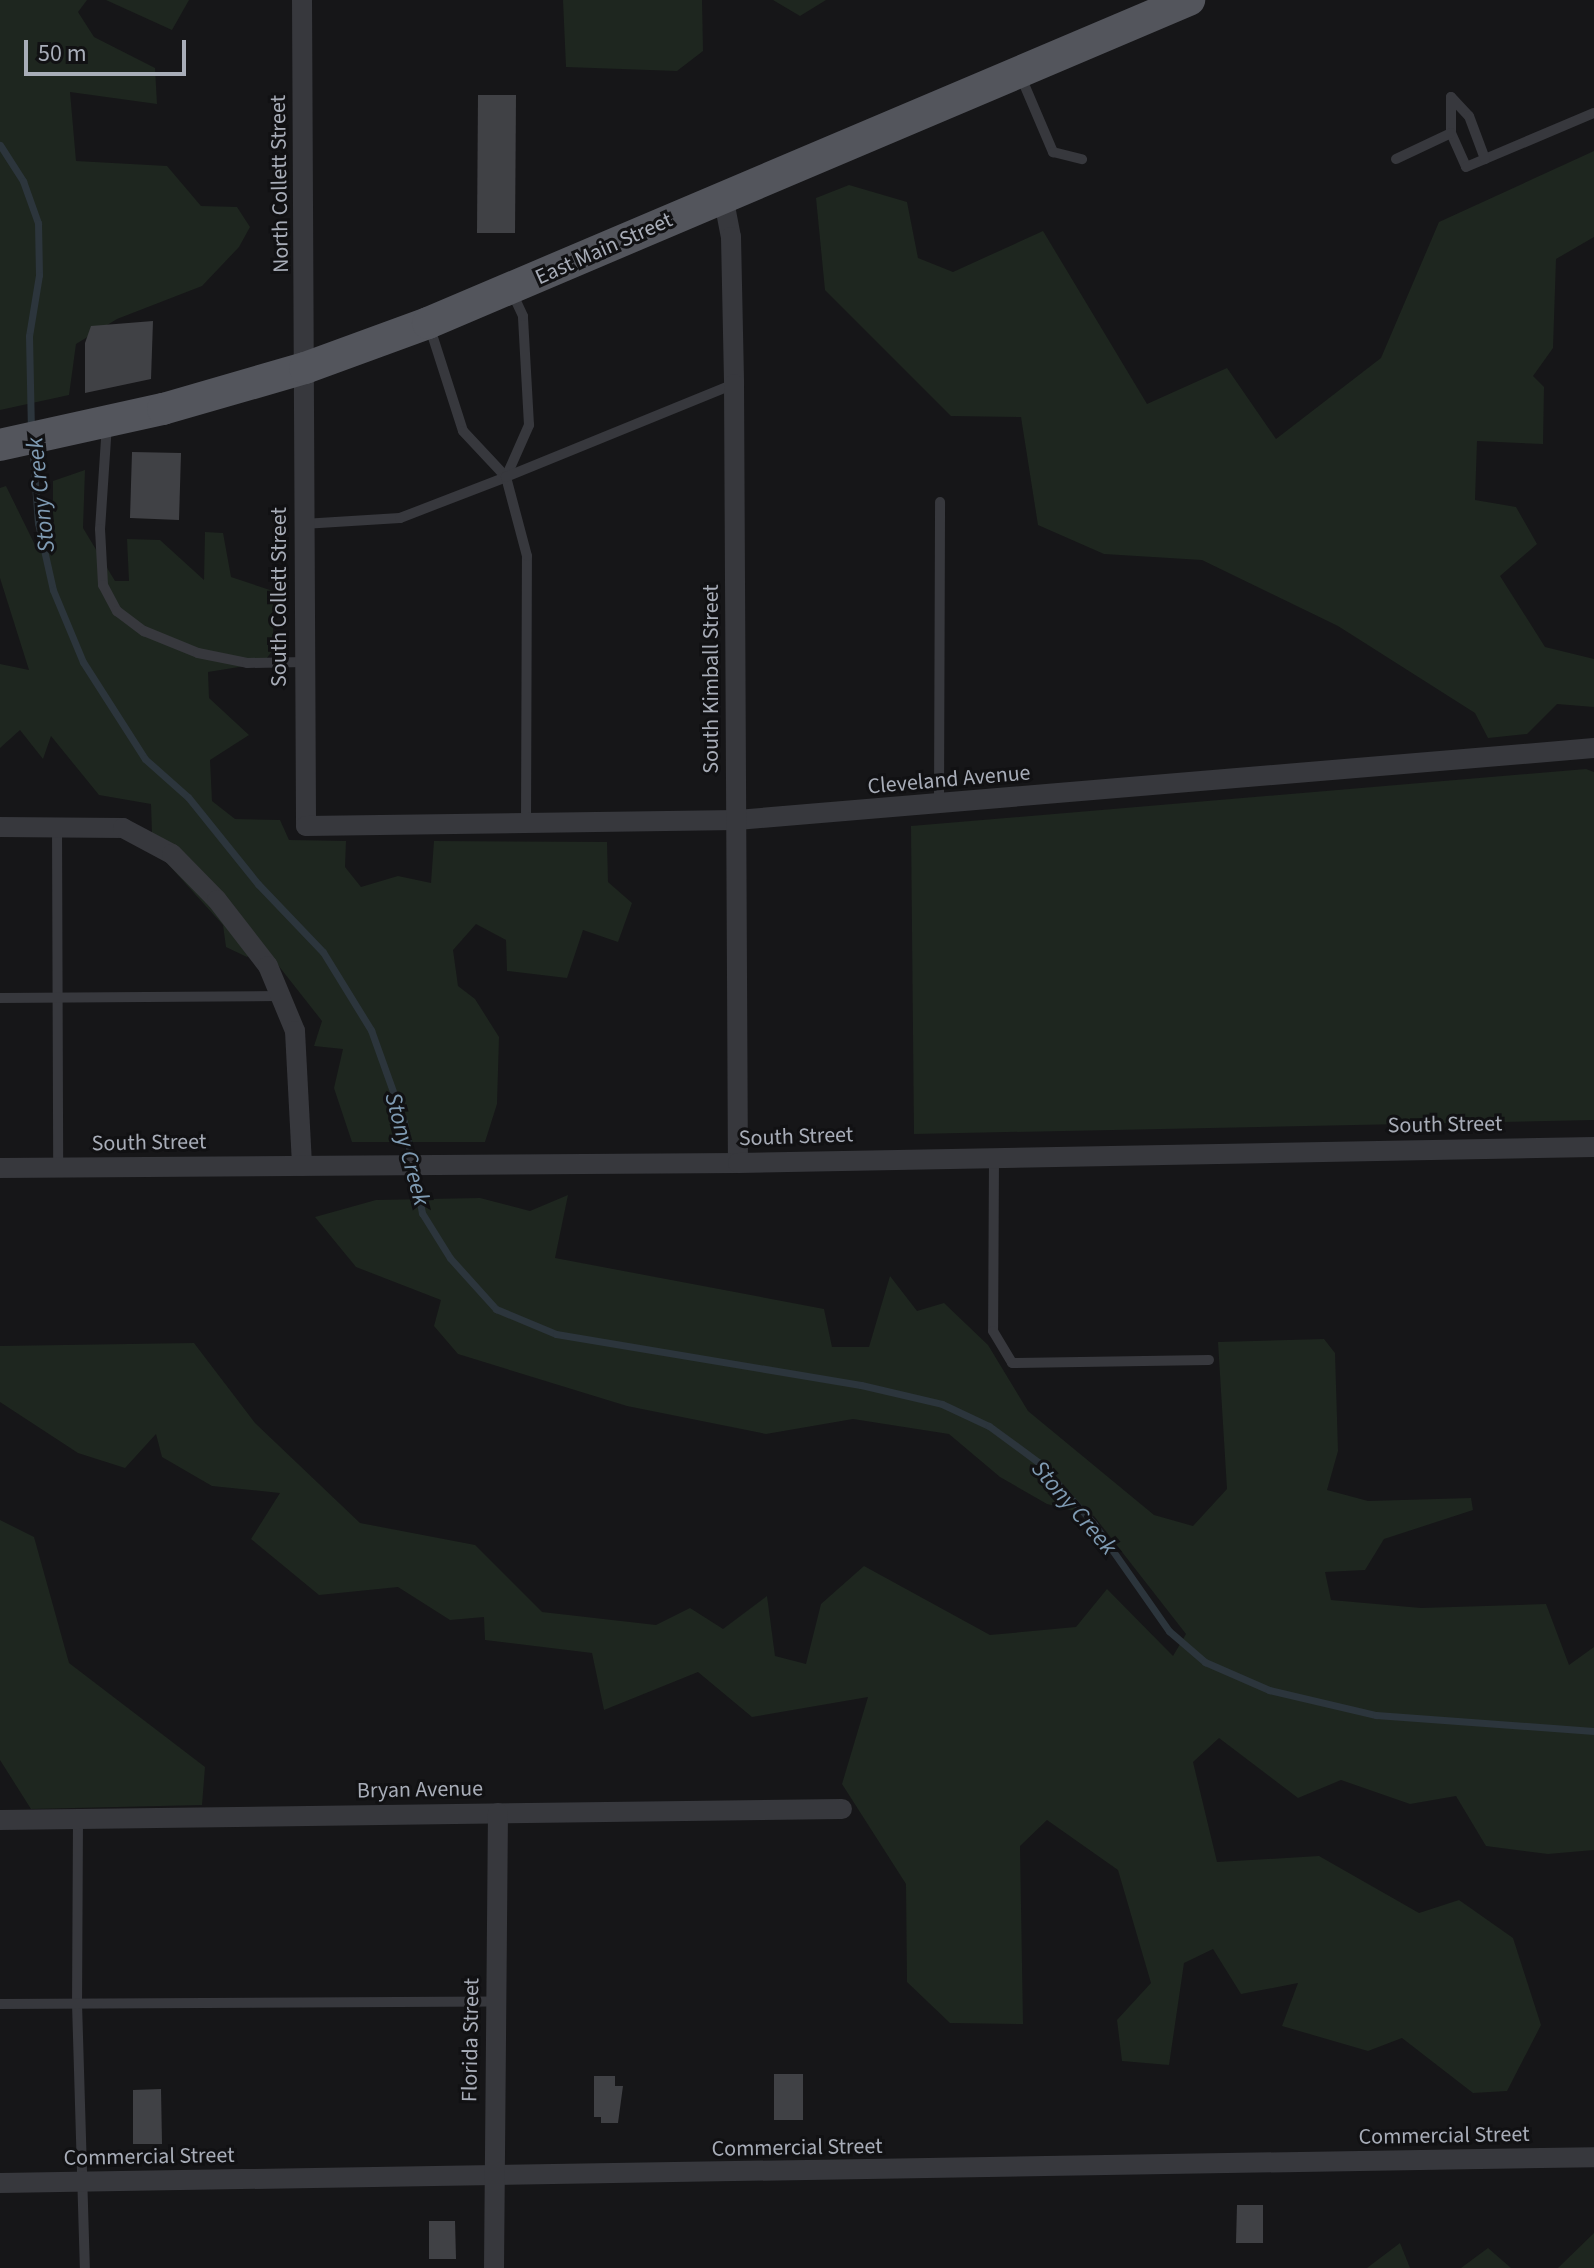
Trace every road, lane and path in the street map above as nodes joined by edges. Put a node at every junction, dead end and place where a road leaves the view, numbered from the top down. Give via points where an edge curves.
1 (302, 0) edge
2 (1189, 0) edge
3 (1019, 71) junction
4 (1594, 113) edge
5 (1451, 133) junction
6 (1082, 159) dead end
7 (1396, 159) dead end
8 (1485, 159) junction
9 (723, 196) junction
10 (511, 290) junction
11 (428, 323) junction
12 (305, 368) junction
13 (734, 384) junction
14 (107, 422) junction
15 (0, 445) edge
16 (506, 477) junction
17 (940, 502) dead end
18 (303, 524) junction
19 (305, 662) junction
20 (1594, 748) edge
21 (939, 805) junction
22 (737, 820) junction
23 (57, 826) junction
24 (306, 826) joint
25 (526, 826) junction
26 (0, 827) edge
27 (282, 996) junction
28 (0, 998) edge
29 (60, 998) junction
30 (1594, 1147) edge
31 (994, 1156) junction
32 (738, 1163) junction
33 (302, 1166) junction
34 (0, 1168) edge
35 (58, 1168) junction
36 (1209, 1360) dead end
37 (842, 1809) dead end
38 (498, 1813) junction
39 (78, 1819) junction
40 (0, 1820) edge
41 (495, 2001) junction
42 (77, 2003) junction
43 (0, 2004) edge
44 (1594, 2157) edge
45 (493, 2178) junction
46 (82, 2182) junction
47 (0, 2183) edge
48 (85, 2268) edge
49 (494, 2268) edge

1 - 12 street, North Collett Street
2 - 3 main road, East Main Street
3 - 6 lane via 1053,152
3 - 9 main road, East Main Street
4 - 8 lane
5 - 7 lane
5 - 8 lane via 1466,167
5 - 8 lane via 1451,97 1469,116
9 - 10 main road, East Main Street
9 - 13 street, South Kimball Street via 731,237
10 - 11 main road, East Main Street
10 - 16 lane via 523,316 529,425
11 - 12 main road, East Main Street
11 - 16 lane via 463,431
12 - 14 main road, East Main Street
12 - 18 street, South Collett Street
13 - 16 lane
13 - 22 street, South Kimball Street
14 - 15 main road, East Main Street
14 - 19 lane via 100,529 103,585 117,611 144,631 198,653 247,663
16 - 18 lane via 400,518
16 - 25 lane via 527,556
17 - 21 lane
18 - 19 street, South Collett Street
19 - 24 street, South Collett Street
20 - 21 street, Cleveland Avenue
21 - 22 street, Cleveland Avenue
22 - 25 street, Cleveland Avenue
22 - 32 street, South Kimball Street
23 - 26 street
23 - 27 street via 123,828 172,854 217,900 268,966
23 - 29 lane
24 - 25 street, Cleveland Avenue
27 - 29 lane
27 - 33 street via 295,1031
28 - 29 lane
29 - 35 lane
30 - 31 street, South Street
31 - 32 street, South Street
31 - 36 lane via 993,1331 1012,1363
32 - 33 street, South Street
33 - 35 street, South Street
34 - 35 street, South Street
37 - 38 street, Bryan Avenue
38 - 39 street, Bryan Avenue
38 - 41 street, Florida Street
39 - 40 street, Bryan Avenue
39 - 42 lane
41 - 42 lane
41 - 45 street, Florida Street
42 - 43 lane
42 - 46 lane
44 - 45 street, Commercial Street
45 - 46 street, Commercial Street
45 - 49 street, Florida Street
46 - 47 street, Commercial Street
46 - 48 lane

